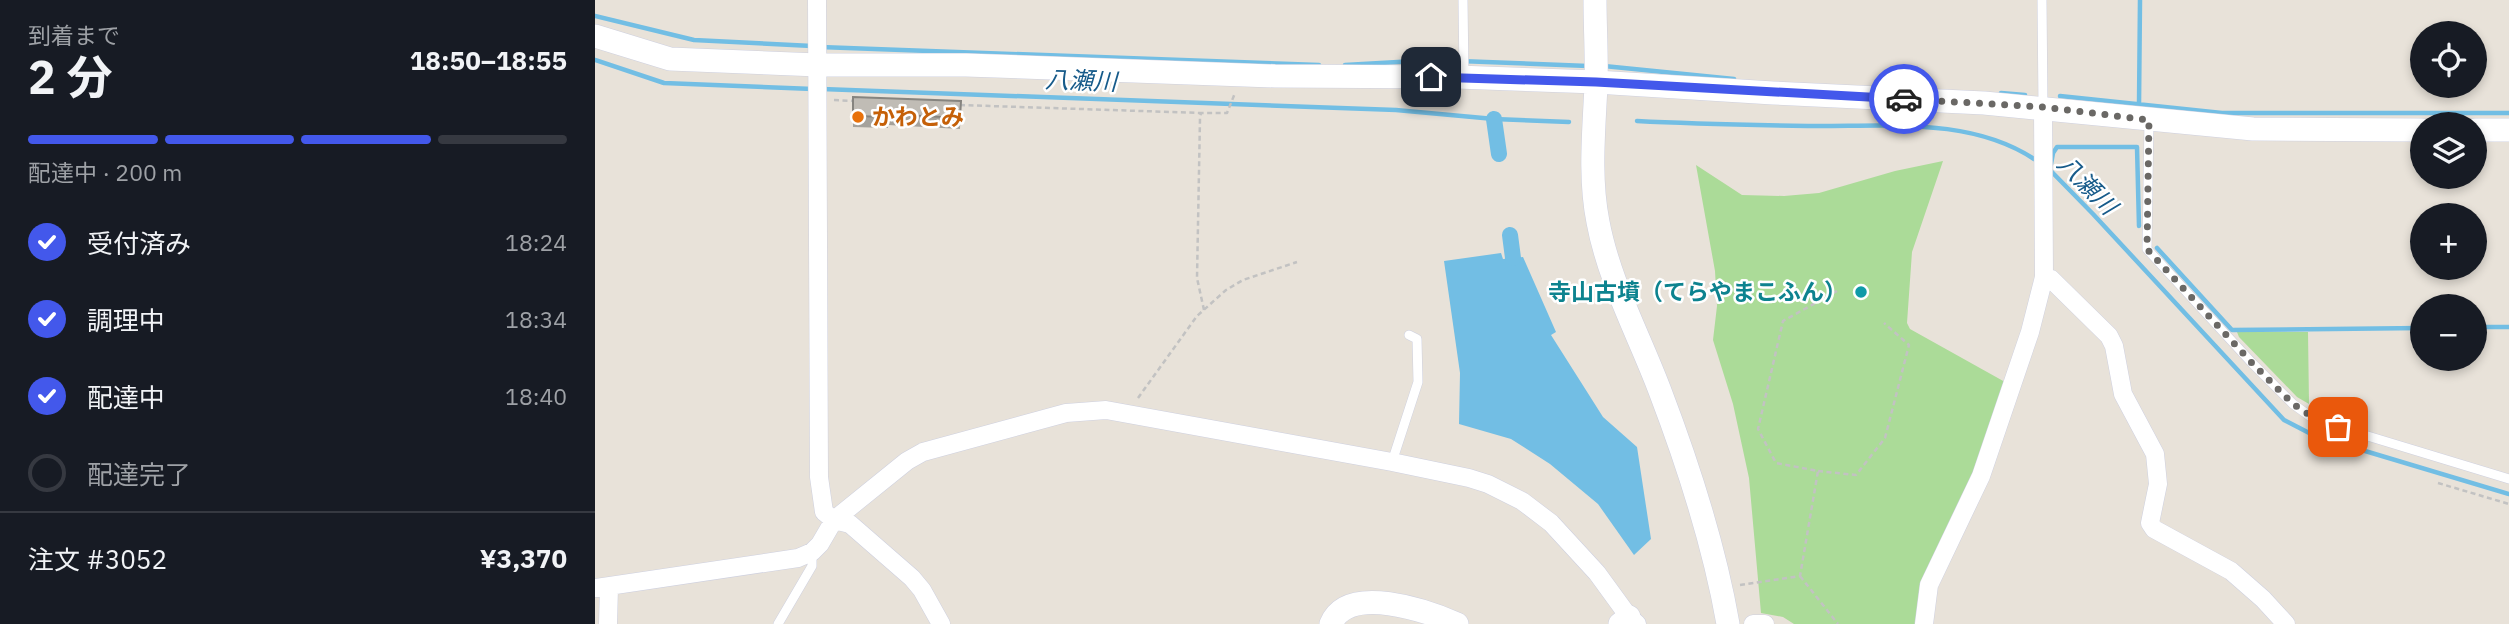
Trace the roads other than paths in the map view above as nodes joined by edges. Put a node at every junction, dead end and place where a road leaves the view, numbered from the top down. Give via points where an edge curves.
1 (817, 0) edge
2 (1463, 0) edge
3 (1595, 0) edge
4 (2042, 0) edge
5 (595, 36) edge
6 (818, 71) junction
7 (1464, 78) junction
8 (1596, 82) junction
9 (2043, 107) junction
10 (2149, 120) junction
11 (2410, 130) edge
12 (2487, 130) edge
13 (2509, 130) edge
14 (2044, 277) junction
15 (1409, 335) dead end
16 (1392, 462) junction
17 (2509, 479) edge
18 (834, 520) junction
19 (812, 552) junction
20 (602, 588) edge
21 (1629, 622) edge
22 (608, 624) edge
23 (778, 624) edge
24 (941, 624) edge
25 (1331, 624) edge
26 (1457, 624) edge
27 (1728, 624) edge
28 (1753, 624) edge
29 (1765, 624) edge
30 (1924, 624) edge
31 (2286, 624) edge

1 - 6 street
2 - 7 lane
3 - 8 street
4 - 9 lane
5 - 6 street via 670,59
6 - 7 street via 966,65
6 - 18 street via 819,477 824,512
7 - 8 street
8 - 9 street
8 - 27 street via 1593,164 1597,222 1691,475
9 - 10 street
9 - 14 street
10 - 11 street via 2253,129
10 - 17 lane via 2147,249 2285,396 2303,412 2338,427
12 - 13 street
14 - 30 street via 1981,476 1929,585
14 - 31 street via 2099,325 2114,346 2123,394 2154,454 2158,484 2150,523 2154,529 2231,571
15 - 16 lane via 1417,339 1418,382
16 - 18 street via 1132,413 1066,413 923,452
16 - 21 street via 1479,481 1538,512 1597,573
18 - 19 street
18 - 24 street via 850,524 912,578
19 - 20 street via 778,562
19 - 23 lane via 812,566
20 - 22 street
25 - 26 street via 1342,608 1365,603 1417,608
28 - 29 street

